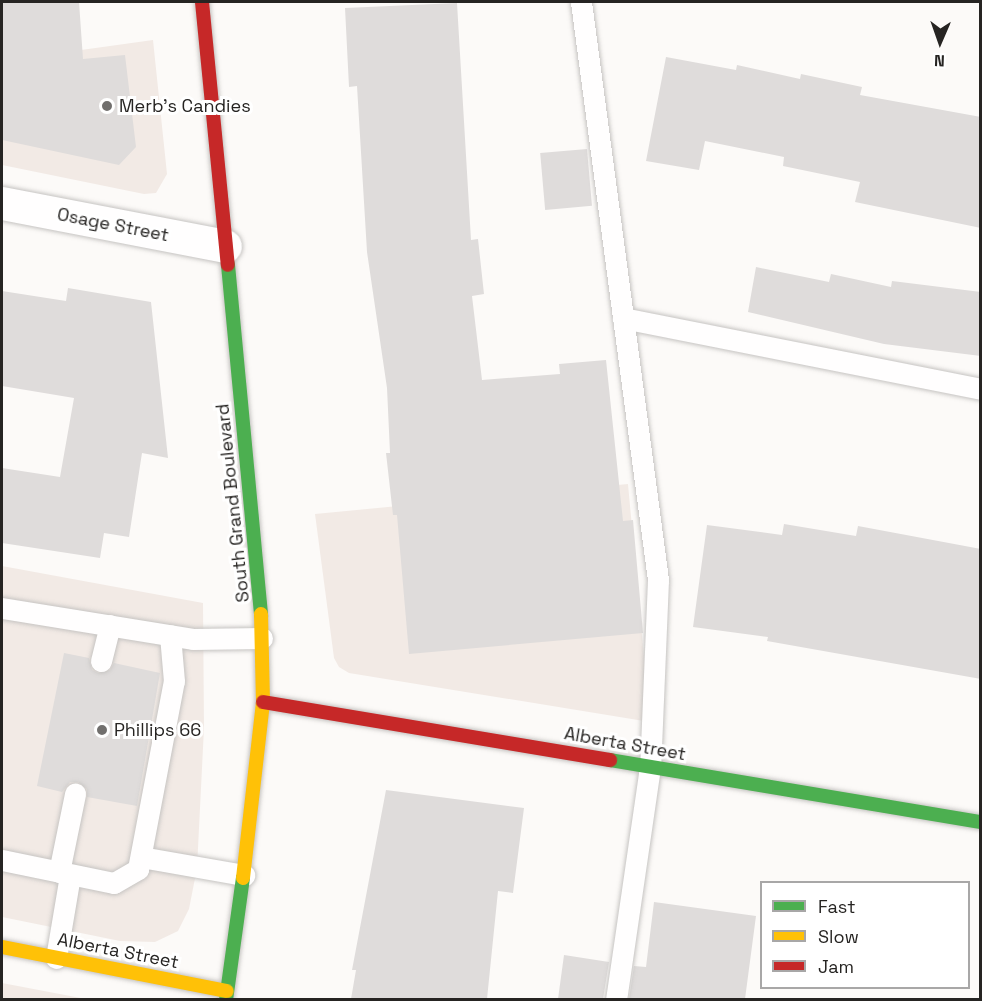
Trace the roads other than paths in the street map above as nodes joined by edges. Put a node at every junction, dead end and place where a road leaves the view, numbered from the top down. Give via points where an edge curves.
1 (202, 2) edge
2 (582, 2) edge
3 (2, 203) edge
4 (225, 246) junction
5 (623, 318) junction
6 (981, 389) edge
7 (2, 608) edge
8 (110, 625) junction
9 (170, 635) junction
10 (262, 638) junction
11 (101, 661) dead end
12 (263, 702) junction
13 (650, 767) junction
14 (75, 794) dead end
15 (981, 822) edge
16 (141, 857) junction
17 (2, 860) edge
18 (65, 873) junction
19 (244, 875) junction
20 (2, 947) edge
21 (56, 958) junction
22 (226, 995) edge
23 (616, 999) edge

1 - 4 main road, South Grand Boulevard
2 - 5 lane
3 - 4 street, Osage Street
4 - 10 main road, South Grand Boulevard via 261,587
5 - 6 lane
5 - 13 lane via 658,580
7 - 8 lane
8 - 9 lane
8 - 11 lane
9 - 10 lane via 193,639
9 - 16 lane via 174,681
10 - 12 main road, South Grand Boulevard
12 - 13 main road, Alberta Street
12 - 19 main road, South Grand Boulevard
13 - 15 main road, Alberta Street
13 - 23 lane
14 - 18 lane
16 - 18 lane via 138,869 114,883
16 - 19 lane
17 - 18 lane
18 - 21 lane
19 - 22 main road, South Grand Boulevard
20 - 21 main road, Alberta Street
21 - 22 main road, Alberta Street

